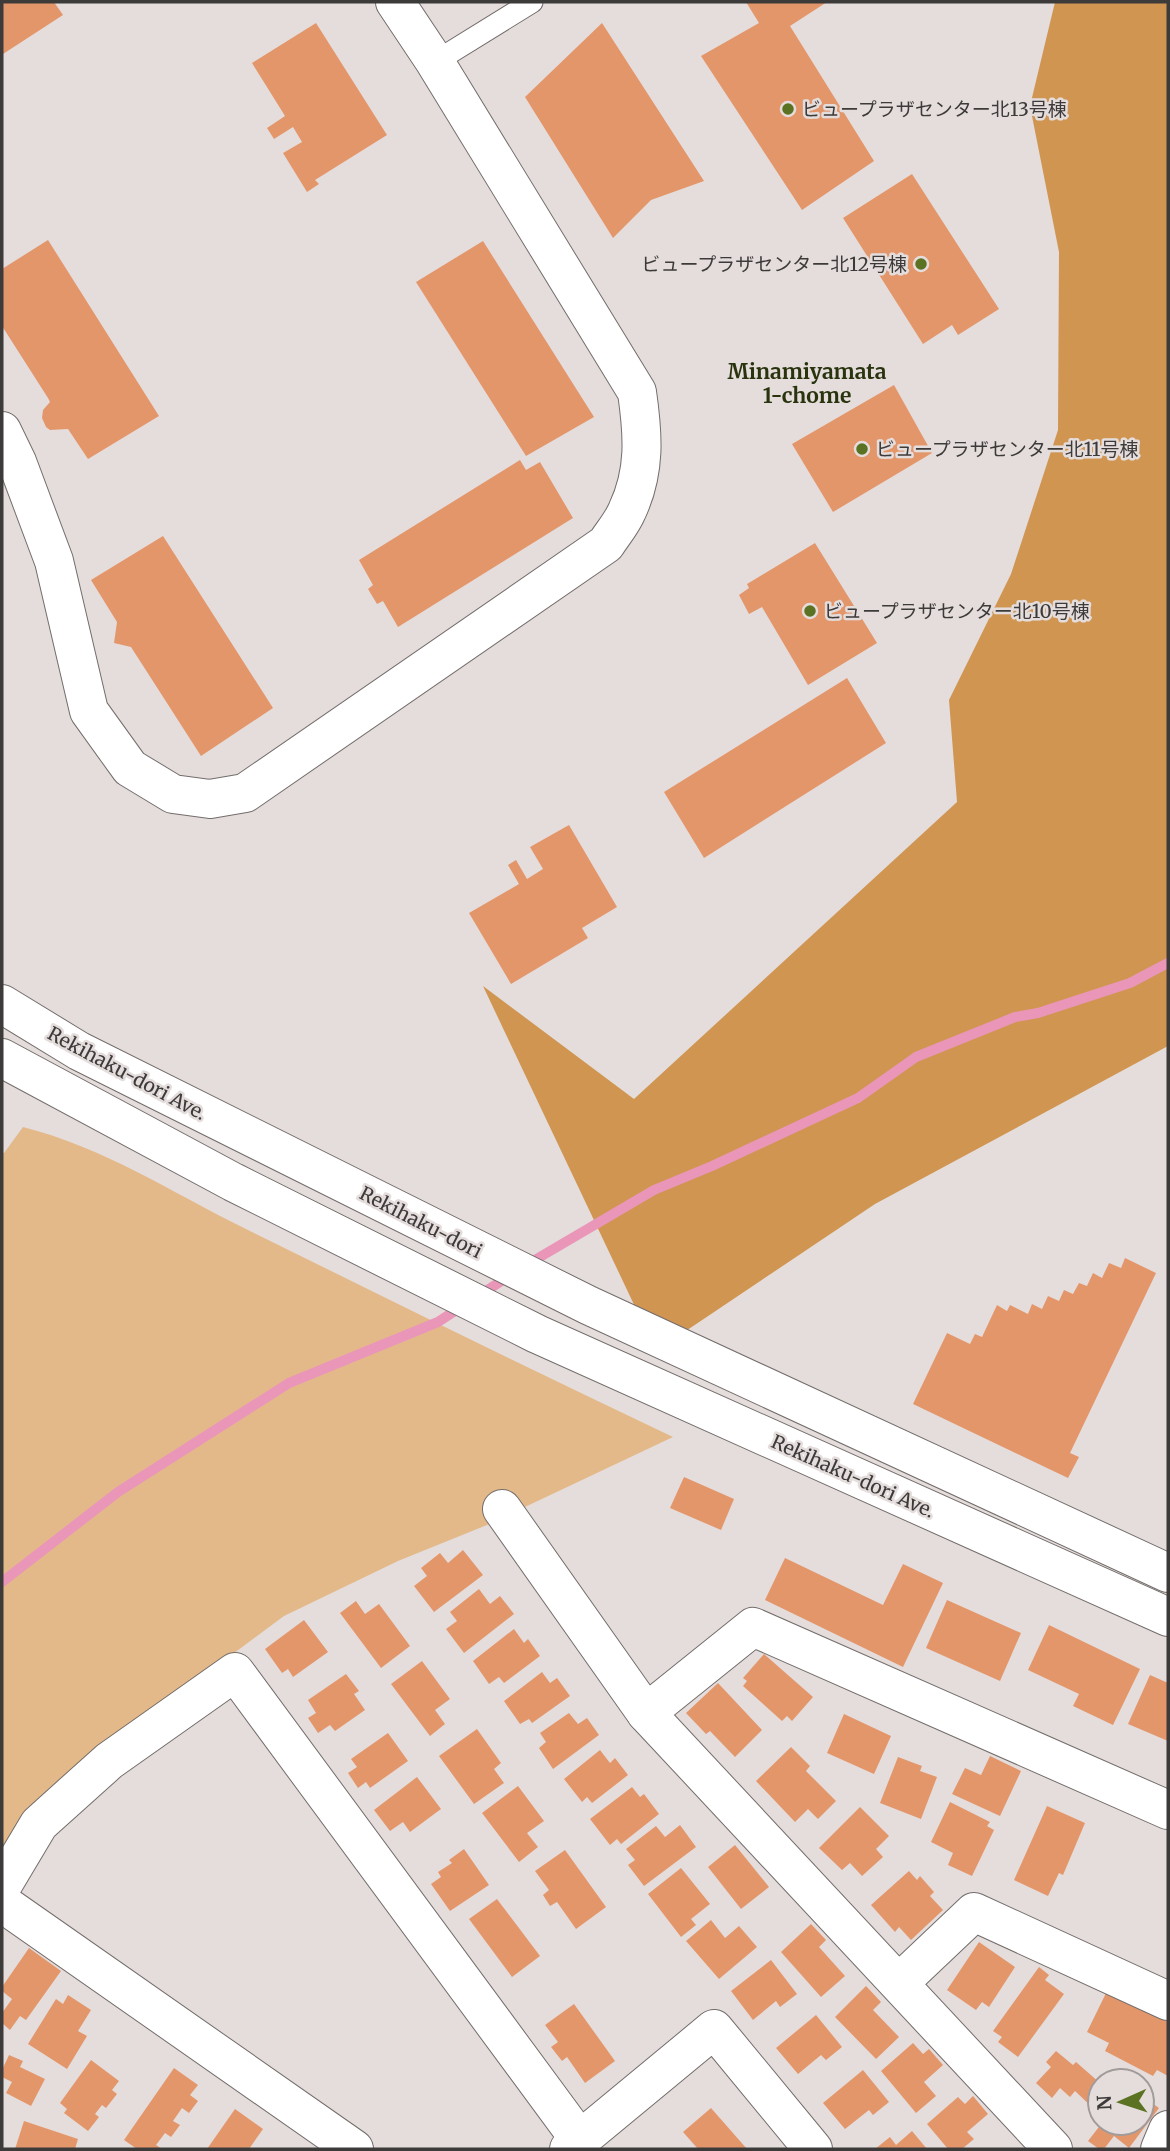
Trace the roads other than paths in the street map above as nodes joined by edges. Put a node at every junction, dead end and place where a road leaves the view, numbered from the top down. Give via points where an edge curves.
1 (395, 2) edge
2 (532, 2) edge
3 (435, 62) junction
4 (2, 431) edge
5 (2, 1004) edge
6 (2, 1058) edge
7 (254, 1138) joint
8 (502, 1510) dead end
9 (1168, 1573) edge
10 (1168, 1618) edge
11 (646, 1713) junction
12 (1168, 1810) edge
13 (2, 1886) edge
14 (2, 1903) edge
15 (899, 1983) junction
16 (1168, 2001) edge
17 (1168, 2130) edge
18 (575, 2145) edge
19 (354, 2149) edge
20 (813, 2149) edge
21 (1052, 2149) edge
22 (1160, 2149) edge

1 - 3 street
2 - 3 lane
3 - 4 street via 637,392 643,439 639,475 627,512 606,544 245,793 210,799 173,794 130,768 89,710 54,561
5 - 7 street, Rekihaku-dori Ave. via 79,1051
6 - 10 street, Rekihaku-dori Ave. via 233,1182 537,1334
7 - 9 street, Rekihaku-dori via 587,1305
8 - 11 street
11 - 12 street via 753,1627
11 - 15 street
13 - 18 street via 39,1824 109,1761 235,1672
14 - 19 street
15 - 16 street via 974,1912
15 - 21 street
17 - 22 street
18 - 20 street via 714,2029

